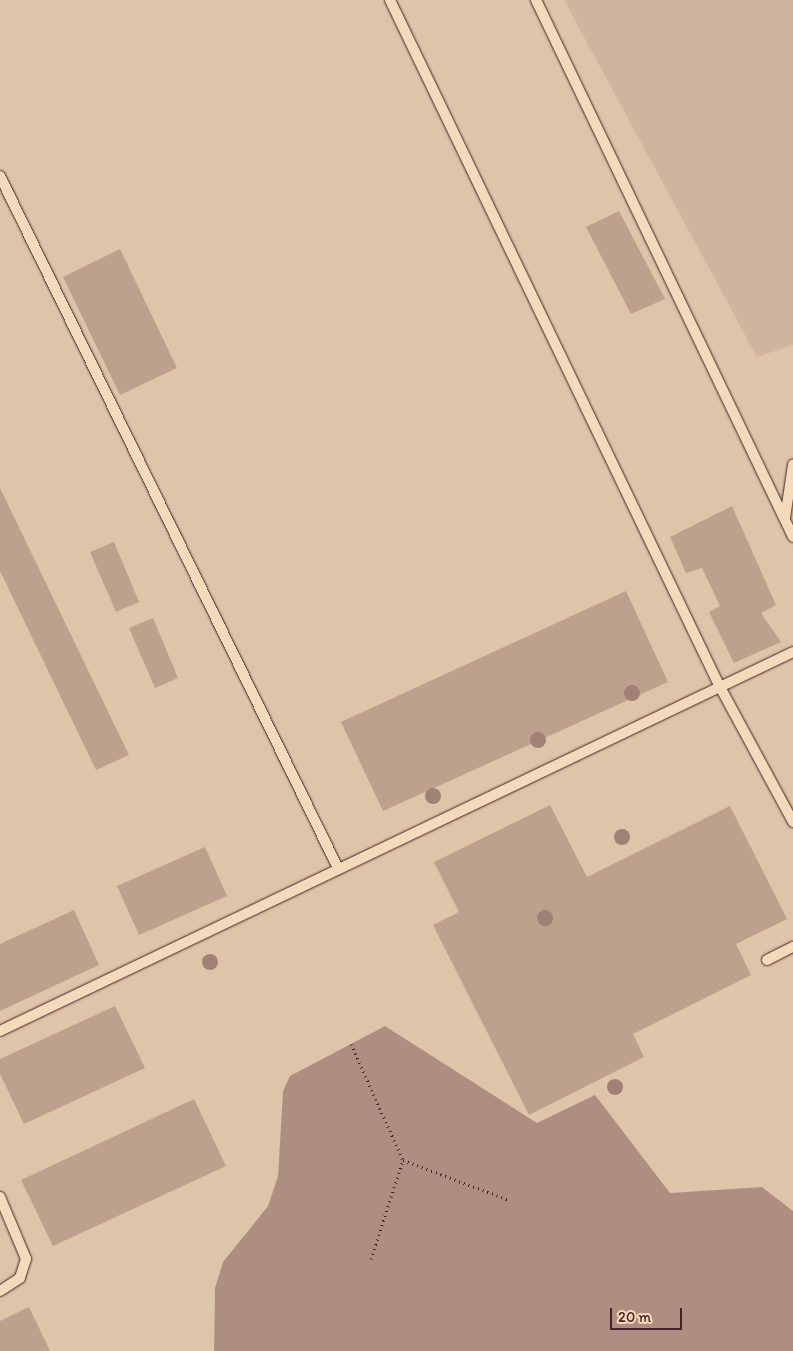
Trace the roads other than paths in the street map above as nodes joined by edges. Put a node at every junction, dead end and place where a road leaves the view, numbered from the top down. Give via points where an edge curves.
1 (390, 0) edge
2 (536, 0) edge
3 (0, 176) edge
4 (793, 465) edge
5 (789, 522) edge
6 (793, 537) edge
7 (793, 652) edge
8 (719, 685) junction
9 (793, 822) edge
10 (338, 868) junction
11 (793, 947) edge
12 (767, 960) dead end
13 (0, 1031) edge
14 (0, 1196) edge
15 (0, 1291) edge

1 - 8 lane
2 - 5 lane
3 - 10 lane
4 - 5 lane
5 - 6 lane
7 - 8 lane
8 - 9 lane
8 - 10 lane
10 - 13 lane
11 - 12 lane
14 - 15 lane via 26,1259 20,1278

